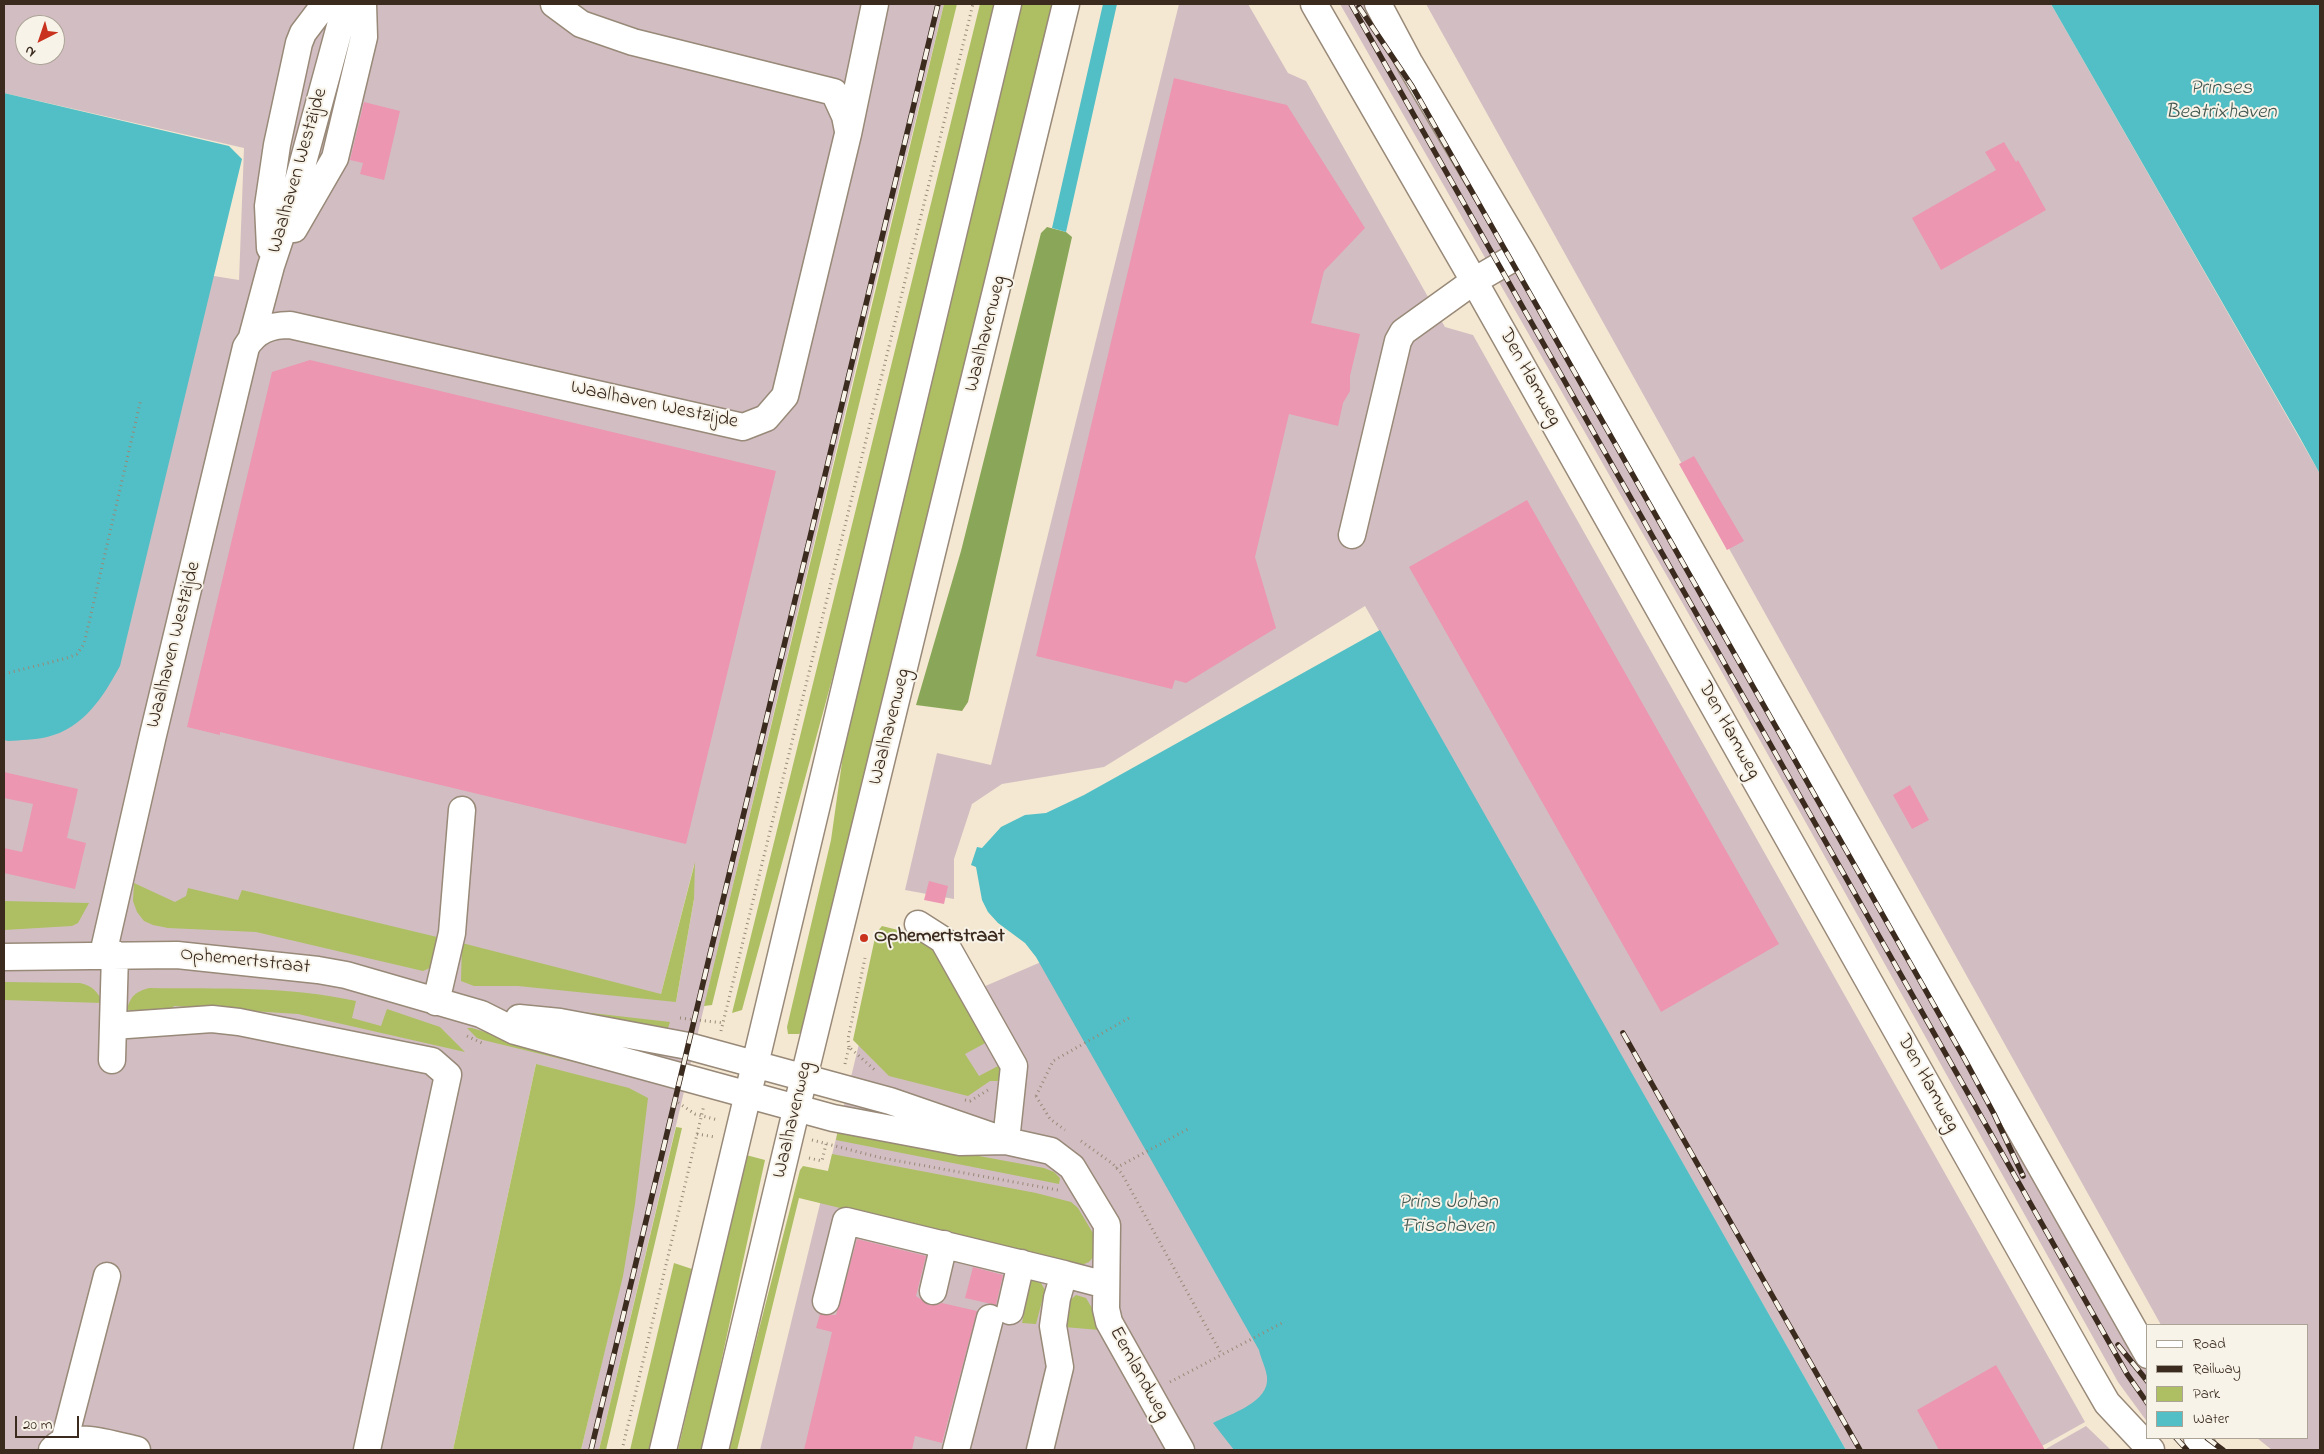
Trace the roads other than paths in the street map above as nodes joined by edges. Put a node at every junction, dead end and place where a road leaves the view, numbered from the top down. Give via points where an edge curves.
1 (325, 4) edge
2 (336, 4) edge
3 (346, 4) edge
4 (351, 4) edge
5 (363, 4) edge
6 (554, 4) edge
7 (875, 4) edge
8 (1008, 4) edge
9 (1066, 4) edge
10 (1314, 4) edge
11 (1378, 4) edge
12 (848, 134) junction
13 (1522, 253) junction
14 (271, 266) junction
15 (1474, 281) junction
16 (252, 337) junction
17 (1352, 535) dead end
18 (462, 810) dead end
19 (918, 924) dead end
20 (109, 954) junction
21 (4, 957) edge
22 (436, 1002) junction
23 (480, 1014) junction
24 (113, 1026) junction
25 (112, 1060) dead end
26 (756, 1064) junction
27 (804, 1077) junction
28 (748, 1093) junction
29 (797, 1107) junction
30 (1006, 1141) junction
31 (944, 1244) junction
32 (1021, 1263) junction
33 (1064, 1274) junction
34 (107, 1276) dead end
35 (1106, 1285) junction
36 (933, 1291) dead end
37 (826, 1301) dead end
38 (2146, 1351) edge
39 (2197, 1439) edge
40 (58, 1446) edge
41 (137, 1450) edge
42 (367, 1450) edge
43 (663, 1450) edge
44 (715, 1450) edge
45 (956, 1450) edge
46 (1040, 1450) edge
47 (1181, 1450) edge
48 (2151, 1450) edge
49 (2204, 1450) edge

1 - 14 street via 299,43 277,145 268,206
2 - 14 street via 322,33
3 - 14 street, Waalhaven Westzijde via 292,203
4 - 14 street via 348,36 316,163
5 - 14 street via 364,37 335,158
6 - 12 street via 581,24 633,42 834,92 845,116
7 - 12 street, Waalhaven Westzijde
8 - 26 street
9 - 27 street, Waalhavenweg
10 - 15 street, Den Hamweg
11 - 13 street
12 - 16 street, Waalhaven Westzijde via 785,396 766,418 743,427 290,325 264,329
13 - 15 street
13 - 38 street
14 - 16 street, Waalhaven Westzijde
15 - 17 street via 1413,323 1398,341
15 - 48 street, Den Hamweg via 2107,1403
16 - 20 street, Waalhaven Westzijde via 246,347
18 - 22 street via 452,933
19 - 30 street via 943,940 1014,1066
20 - 21 street, Ophemertstraat
20 - 22 street, Ophemertstraat via 177,954 318,970 346,975
20 - 24 street, Waalhaven Westzijde
22 - 23 street, Ophemertstraat
23 - 26 street, Ophemertstraat via 560,1022 673,1042
23 - 28 street, Ophemertstraat via 515,1030
24 - 25 street, Waalhaven Westzijde
24 - 42 street via 212,1019 239,1022 432,1061 448,1075
26 - 27 street, Eemlandweg
26 - 28 street
27 - 29 street, Waalhavenweg
27 - 30 street, Eemlandweg via 910,1107
28 - 29 street, Eemlandweg
28 - 43 street
29 - 30 street, Eemlandweg via 833,1118 960,1142
29 - 44 street, Waalhavenweg
30 - 35 street, Eemlandweg via 1051,1151 1072,1167 1109,1231
31 - 32 street
31 - 36 street
31 - 37 street via 846,1220
32 - 33 street
32 - 45 street via 1000,1315
33 - 35 street
33 - 46 street via 1053,1326 1060,1368
34 - 40 street
35 - 47 street, Eemlandweg via 1109,1322
39 - 49 street
40 - 41 street via 73,1440 92,1440

